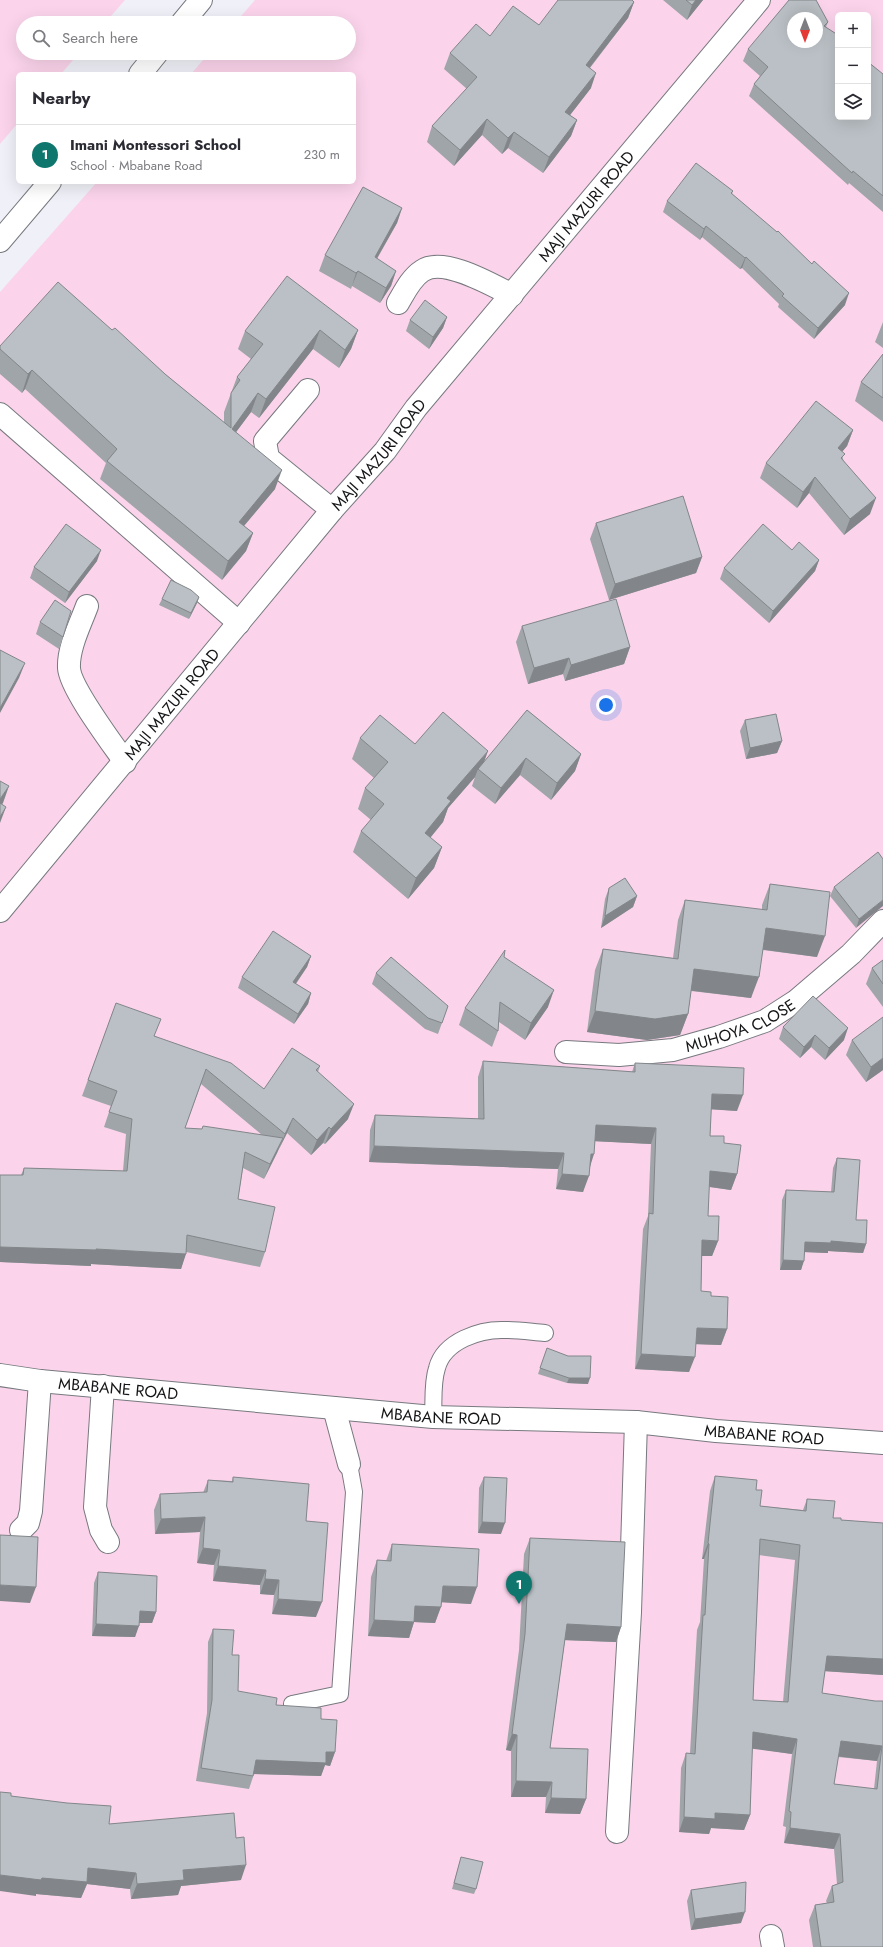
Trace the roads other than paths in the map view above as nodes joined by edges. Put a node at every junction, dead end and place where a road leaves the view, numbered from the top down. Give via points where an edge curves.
1 (201, 0) edge
2 (759, 0) edge
3 (188, 16) edge
4 (151, 60) edge
5 (142, 72) edge
6 (48, 184) edge
7 (0, 241) edge
8 (512, 295) junction
9 (398, 303) dead end
10 (308, 390) dead end
11 (0, 414) edge
12 (332, 510) junction
13 (87, 606) dead end
14 (239, 623) junction
15 (125, 762) junction
16 (0, 911) edge
17 (883, 921) edge
18 (566, 1052) dead end
19 (545, 1333) dead end
20 (0, 1375) edge
21 (40, 1381) junction
22 (103, 1386) junction
23 (334, 1408) junction
24 (433, 1417) junction
25 (636, 1422) junction
26 (883, 1443) edge
27 (349, 1464) joint
28 (21, 1530) dead end
29 (108, 1542) dead end
30 (292, 1704) dead end
31 (617, 1832) dead end

1 - 3 street
2 - 8 street, MAJI MAZURI ROAD
4 - 5 street
6 - 7 street
8 - 9 street via 466,272 452,268 431,268 422,271 413,280
8 - 12 street, MAJI MAZURI ROAD via 416,408 385,451
10 - 12 street via 265,441 265,450 268,458
11 - 14 street
12 - 14 street, MAJI MAZURI ROAD
13 - 15 street via 72,649 69,668 74,684 92,716
14 - 15 street, MAJI MAZURI ROAD
15 - 16 street, MAJI MAZURI ROAD
17 - 18 street, MUHOYA CLOSE via 851,954 796,1001 765,1021 673,1050 619,1055
19 - 24 lane via 504,1330 485,1332 468,1337 450,1348 442,1356 437,1367
20 - 21 street, MBABANE ROAD
21 - 22 street, MBABANE ROAD
21 - 28 street via 31,1511 28,1523
22 - 23 street, MBABANE ROAD
22 - 29 street via 95,1507 101,1530
23 - 24 street, MBABANE ROAD
23 - 27 street
24 - 25 street, MBABANE ROAD
25 - 26 street, MBABANE ROAD via 716,1431
25 - 31 street via 630,1612
27 - 30 lane via 354,1492 340,1694

